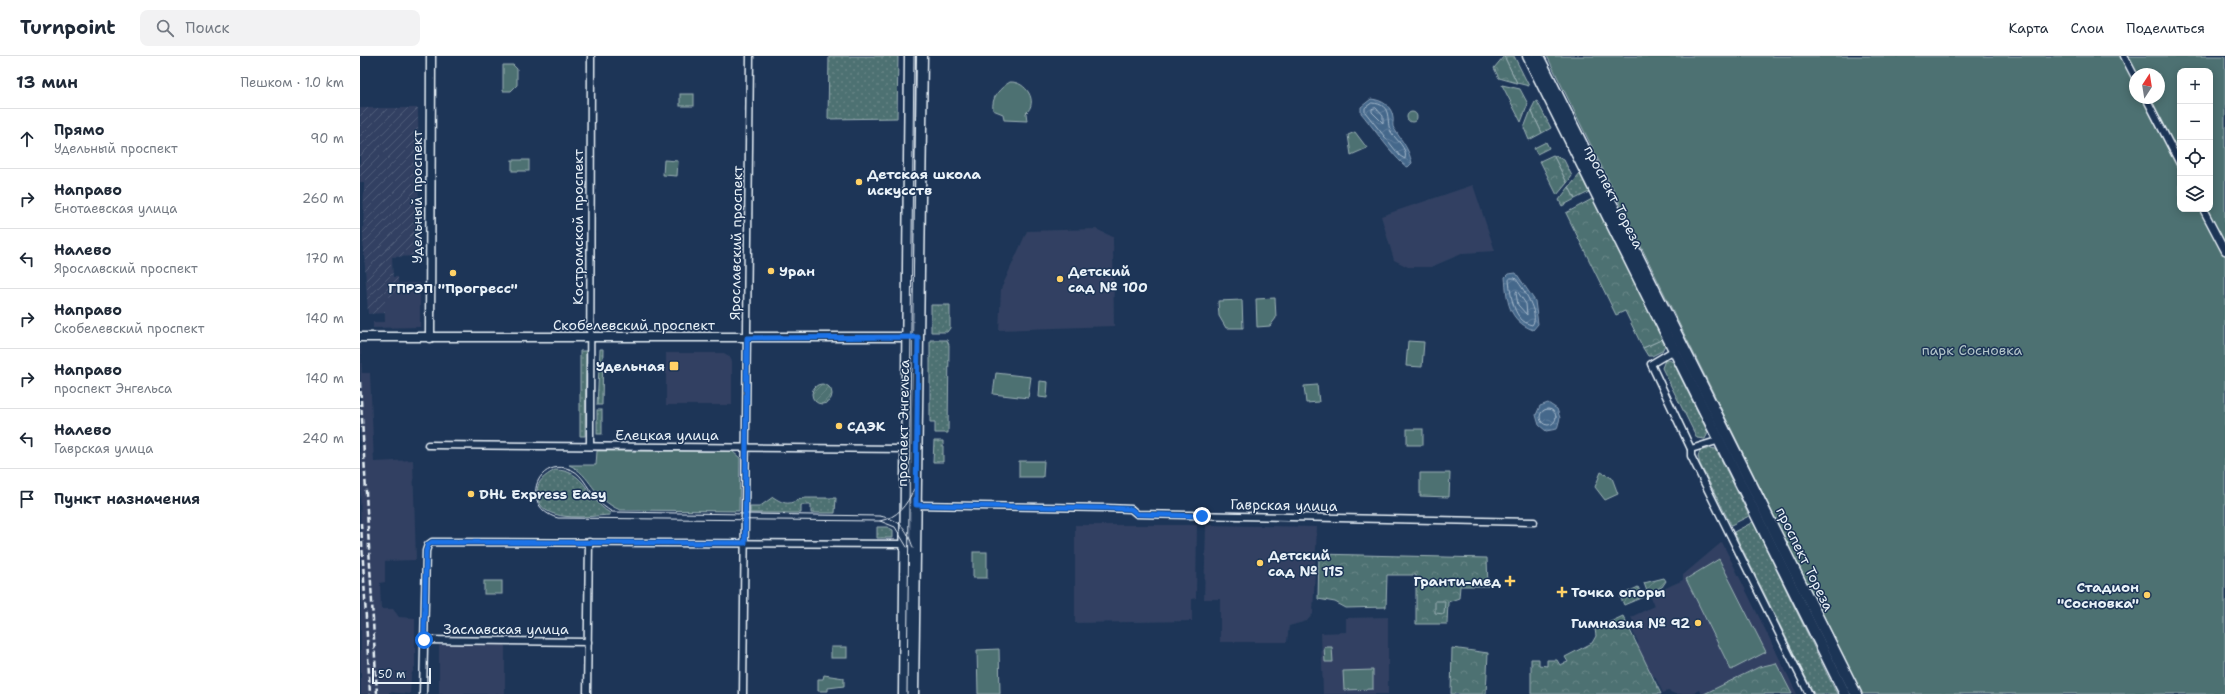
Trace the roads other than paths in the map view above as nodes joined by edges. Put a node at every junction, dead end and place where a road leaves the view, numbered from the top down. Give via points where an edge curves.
1 (431, 56) edge
2 (591, 56) edge
3 (750, 56) edge
4 (910, 56) edge
5 (922, 56) edge
6 (1528, 56) edge
7 (1538, 56) edge
8 (2124, 56) edge
9 (2130, 68) edge
10 (2149, 104) edge
11 (2177, 158) edge
12 (2205, 212) edge
13 (2225, 251) edge
14 (908, 337) junction
15 (918, 337) junction
16 (360, 338) edge
17 (430, 338) junction
18 (590, 338) junction
19 (747, 338) junction
20 (1678, 348) junction
21 (1724, 438) junction
22 (428, 445) dead end
23 (590, 446) junction
24 (746, 447) junction
25 (907, 449) junction
26 (1691, 452) junction
27 (916, 505) junction
28 (1534, 522) dead end
29 (588, 542) junction
30 (745, 543) junction
31 (906, 544) junction
32 (424, 640) junction
33 (588, 642) junction
34 (424, 694) edge
35 (587, 694) edge
36 (743, 694) edge
37 (904, 694) edge
38 (914, 694) edge
39 (1809, 694) edge
40 (1845, 694) edge
41 (1856, 694) edge

1 - 17 street, Удельный проспект
2 - 18 street, Костромской проспект
3 - 19 street, Ярославский проспект
4 - 14 main road, проспект Энгельса
5 - 15 main road, проспект Энгельса
6 - 20 main road, проспект Тореза
7 - 20 main road, проспект Тореза
8 - 9 street
10 - 11 street
12 - 13 street
14 - 15 street, Скобелевский проспект
14 - 19 street, Скобелевский проспект
14 - 25 main road, проспект Энгельса
15 - 27 main road, проспект Энгельса
16 - 17 street, Скобелевский проспект
17 - 18 street, Скобелевский проспект
18 - 19 street, Скобелевский проспект
18 - 23 street, Костромской проспект
19 - 24 street, Ярославский проспект
20 - 21 main road, проспект Тореза
20 - 26 street via 1651,364
21 - 26 street
21 - 40 main road, проспект Тореза
21 - 41 main road, проспект Тореза
22 - 23 street, Елецкая улица
23 - 24 street, Елецкая улица
24 - 25 street, Елецкая улица
24 - 30 street, Ярославский проспект
25 - 31 main road, проспект Энгельса
26 - 39 street
27 - 28 street, Гаврская улица via 1131,509 1137,514
27 - 38 main road, проспект Энгельса
29 - 30 street
29 - 32 street via 436,541 428,545
29 - 33 street
30 - 31 street
30 - 36 street, Ярославский проспект
31 - 37 main road, проспект Энгельса
32 - 33 street, Заславская улица
32 - 34 street
33 - 35 street

